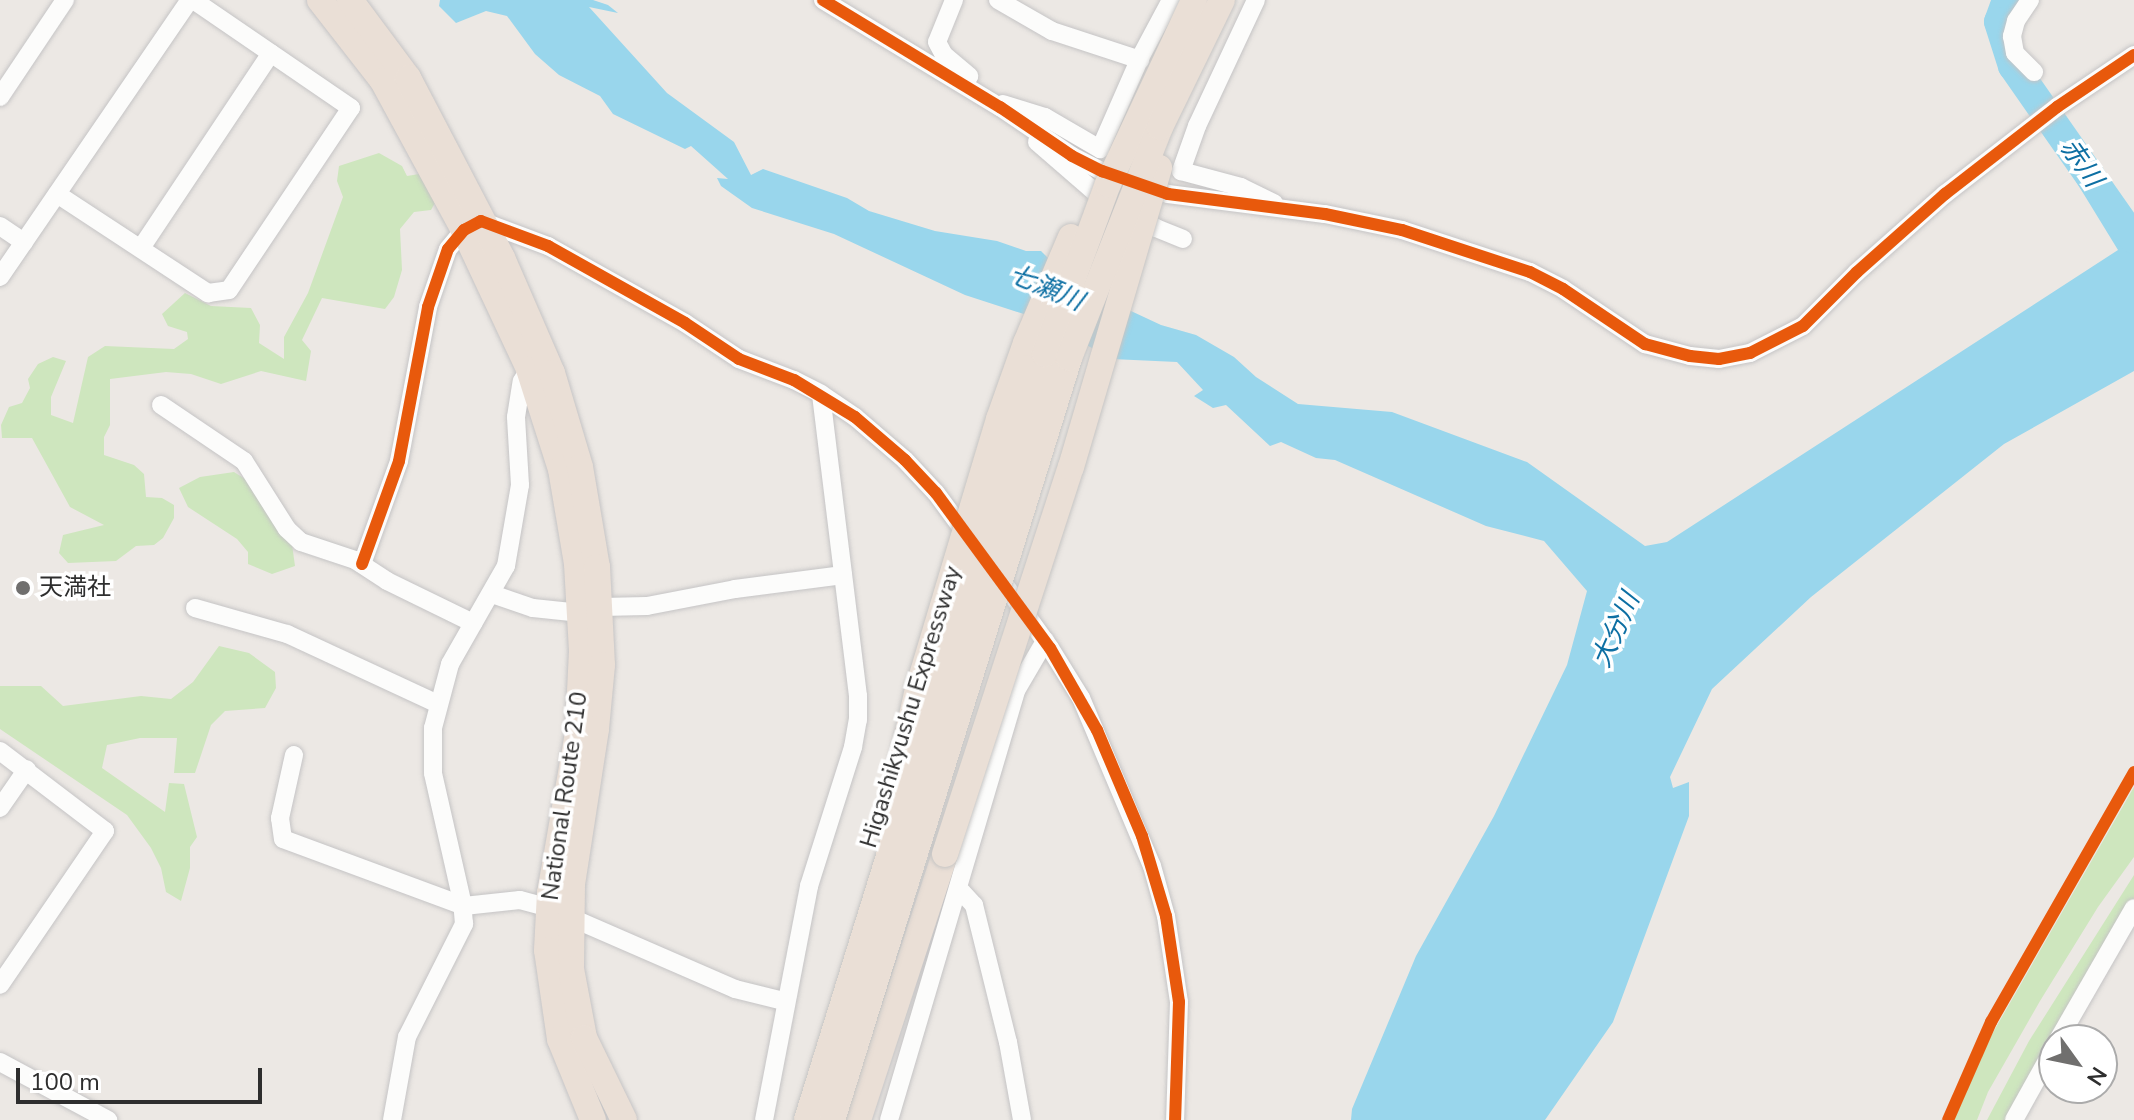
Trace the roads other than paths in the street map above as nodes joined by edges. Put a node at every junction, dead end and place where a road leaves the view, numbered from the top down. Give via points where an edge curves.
1 (65, 0) edge
2 (191, 0) edge
3 (320, 0) edge
4 (350, 0) edge
5 (823, 0) edge
6 (954, 0) edge
7 (998, 0) edge
8 (1171, 0) edge
9 (1192, 0) edge
10 (1222, 0) edge
11 (1256, 0) edge
12 (2030, 0) edge
13 (271, 53) junction
14 (2134, 55) edge
15 (1140, 60) junction
16 (1188, 68) junction
17 (2034, 72) dead end
18 (0, 97) edge
19 (1002, 105) junction
20 (1026, 126) junction
21 (57, 194) junction
22 (1289, 210) junction
23 (472, 225) junction
24 (0, 226) edge
25 (1183, 239) dead end
26 (24, 242) junction
27 (141, 248) junction
28 (0, 277) edge
29 (529, 369) junction
30 (821, 394) junction
31 (161, 405) dead end
32 (555, 444) junction
33 (518, 457) junction
34 (362, 564) junction
35 (843, 575) junction
36 (492, 594) junction
37 (195, 608) dead end
38 (591, 610) junction
39 (473, 623) junction
40 (1045, 641) junction
41 (438, 704) junction
42 (0, 751) edge
43 (294, 755) dead end
44 (27, 769) junction
45 (0, 808) edge
46 (959, 889) junction
47 (464, 906) junction
48 (2134, 908) edge
49 (559, 911) junction
50 (0, 985) edge
51 (784, 1001) junction
52 (2067, 1024) edge
53 (0, 1062) edge
54 (2038, 1077) edge
55 (108, 1120) edge
56 (392, 1120) edge
57 (593, 1120) edge
58 (624, 1120) edge
59 (764, 1120) edge
60 (807, 1120) edge
61 (826, 1120) edge
62 (832, 1120) edge
63 (858, 1120) edge
64 (889, 1120) edge
65 (1022, 1120) edge
66 (1175, 1120) edge
67 (2014, 1120) edge

1 - 18 street
2 - 13 street
2 - 21 street
3 - 23 highway, National Route 210 via 383,81
4 - 23 highway, National Route 210 via 408,78
5 - 19 street
6 - 19 street via 938,47
7 - 15 street via 1062,35
8 - 15 street
9 - 60 highway, Higashikyushu Expressway, bridge via 1108,184 1045,354
9 - 61 highway, bridge via 1150,68 1026,343 918,689 901,770 891,878
10 - 16 highway, Higashikyushu Expressway, bridge
11 - 22 street via 1181,171 1241,187
12 - 17 street via 2012,36 2015,53
13 - 27 street
13 - 27 street via 351,108 229,290 208,293
14 - 22 street via 1945,194 1803,326 1750,353 1719,359 1645,344 1530,272 1402,230
15 - 19 street via 1100,149 1045,117
16 - 62 highway, Higashikyushu Expressway, bridge via 1127,206 1069,358
16 - 63 highway, bridge via 1071,467
19 - 20 street
20 - 22 street via 1082,161 1168,194
20 - 25 street via 1042,149 1095,192
21 - 26 street
21 - 27 street
23 - 29 highway, National Route 210
23 - 30 street via 548,246 739,359
23 - 34 street via 448,249 428,307 399,461
23 - 38 highway, National Route 210 via 539,339 571,430 589,510
24 - 26 street
26 - 28 street
29 - 32 highway, National Route 210
29 - 33 street via 516,417
30 - 35 street
30 - 40 street via 885,441 922,478
31 - 34 street via 244,461 301,542
32 - 33 street
32 - 38 highway, National Route 210
33 - 36 street via 520,485 511,547
34 - 39 street
35 - 38 street
35 - 51 street via 858,720 809,886
36 - 38 street via 533,608
36 - 39 street
37 - 41 street via 287,634
38 - 49 highway, National Route 210
39 - 41 street via 450,664
40 - 46 street via 1017,689
40 - 66 street via 1097,730 1159,890 1179,1002
41 - 47 street via 431,763
42 - 44 street
43 - 47 street via 280,818 283,839
44 - 45 street
44 - 50 street via 105,831
46 - 64 street
46 - 65 street via 974,905
47 - 49 street via 520,900
47 - 56 street via 461,931 407,1037
48 - 52 street
49 - 51 street via 735,989
49 - 57 highway, National Route 210 via 547,950 555,1018
49 - 58 highway, National Route 210 via 578,1015 593,1061
51 - 59 street
53 - 55 street
54 - 67 street

